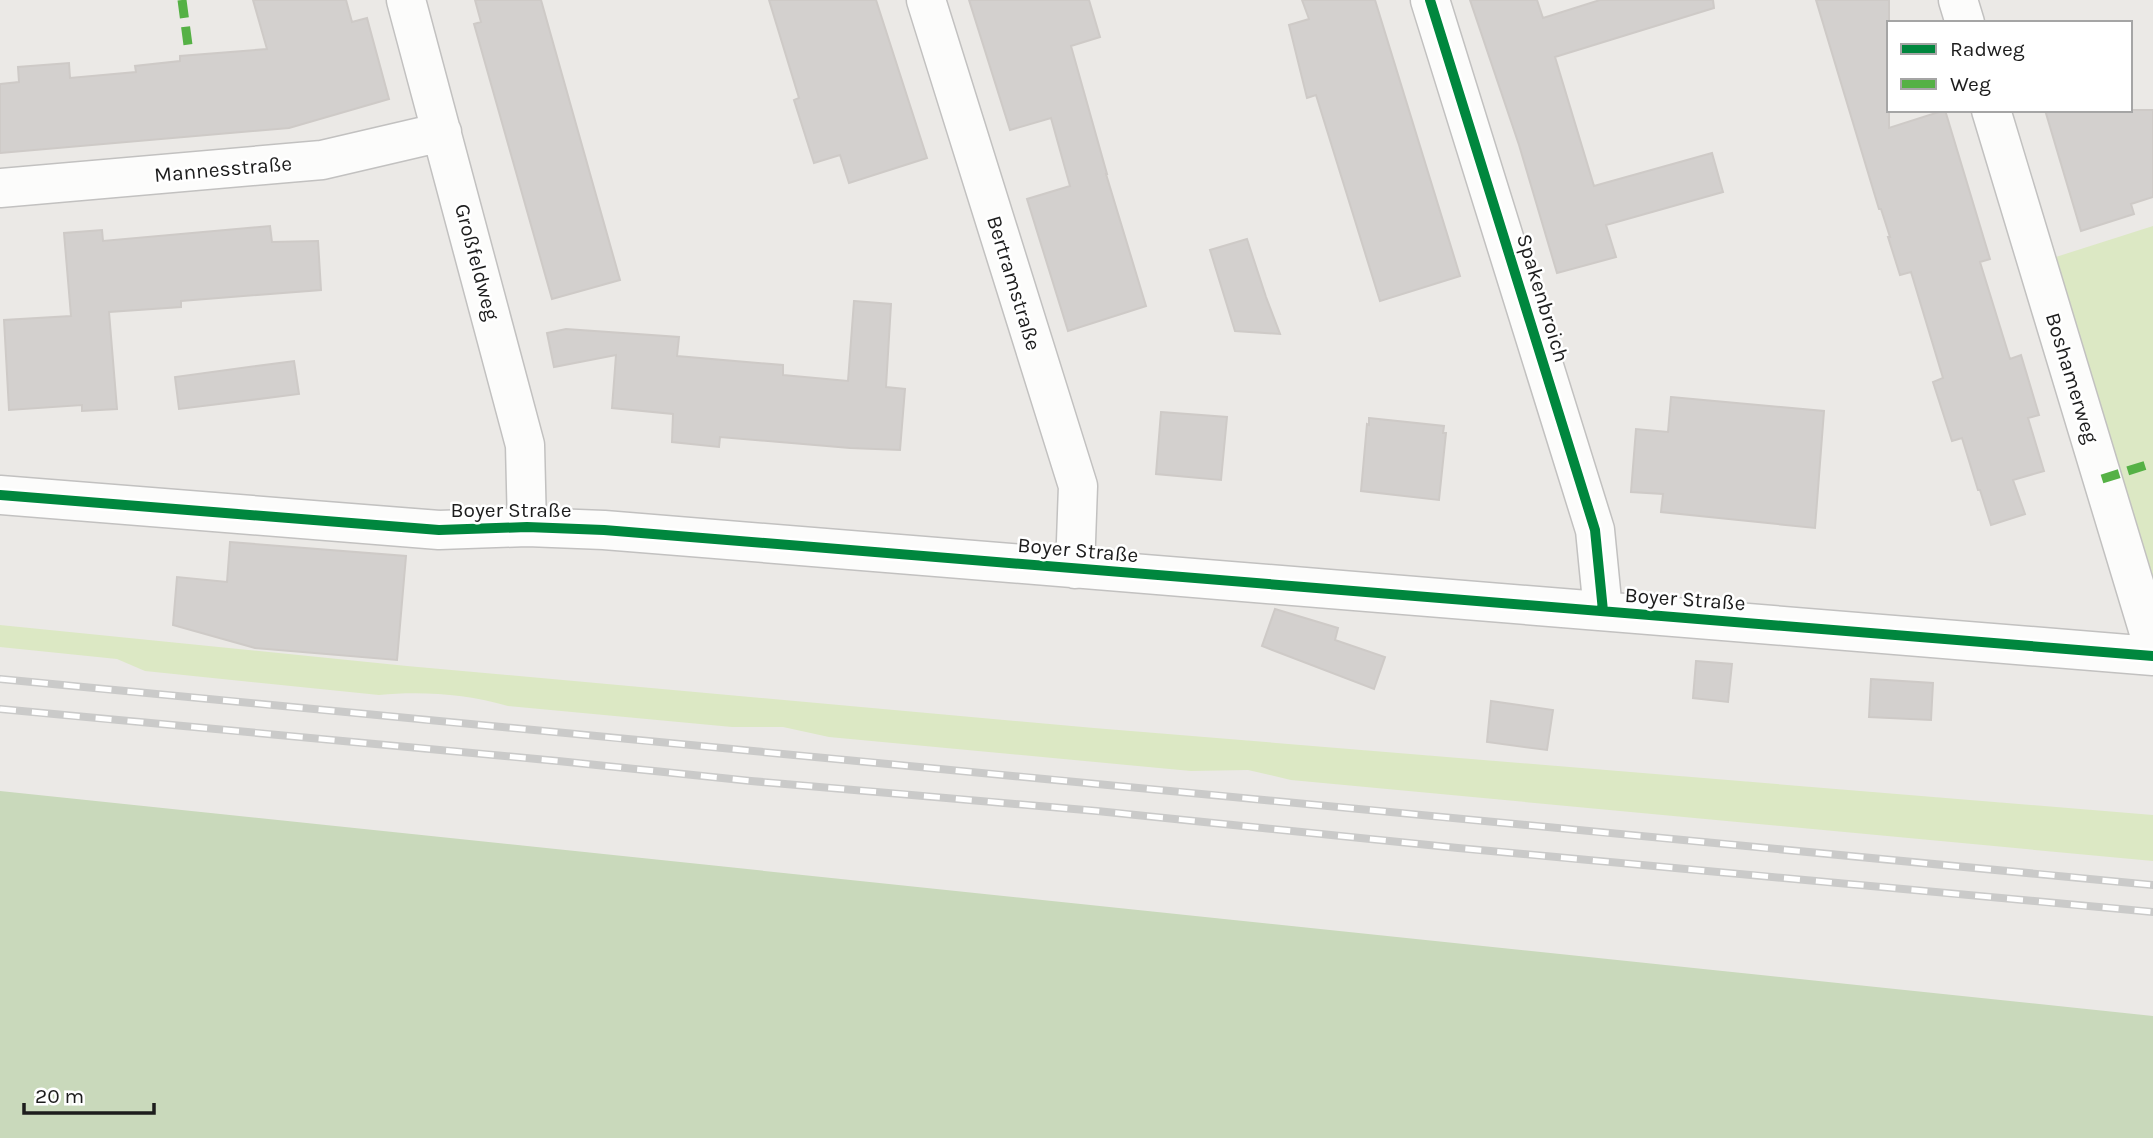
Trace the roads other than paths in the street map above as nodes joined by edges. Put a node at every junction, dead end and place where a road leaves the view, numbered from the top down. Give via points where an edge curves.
1 (406, 0) edge
2 (926, 0) edge
3 (1430, 0) edge
4 (1958, 0) edge
5 (1964, 21) edge
6 (1992, 112) edge
7 (442, 132) junction
8 (0, 188) edge
9 (0, 495) edge
10 (527, 527) junction
11 (1075, 569) junction
12 (1603, 611) junction
13 (2153, 646) edge
14 (2153, 656) edge

1 - 7 street, Großfeldweg
2 - 11 street, Bertramstraße via 1078,486
3 - 12 street, Spakenbroich via 1595,530
4 - 5 street
6 - 13 street, Boshamerweg
7 - 8 street, Mannesstraße via 322,160
7 - 10 street, Großfeldweg via 525,445
9 - 10 street, Boyer Straße via 439,530
10 - 11 street, Boyer Straße
11 - 12 street, Boyer Straße
12 - 14 street, Boyer Straße

